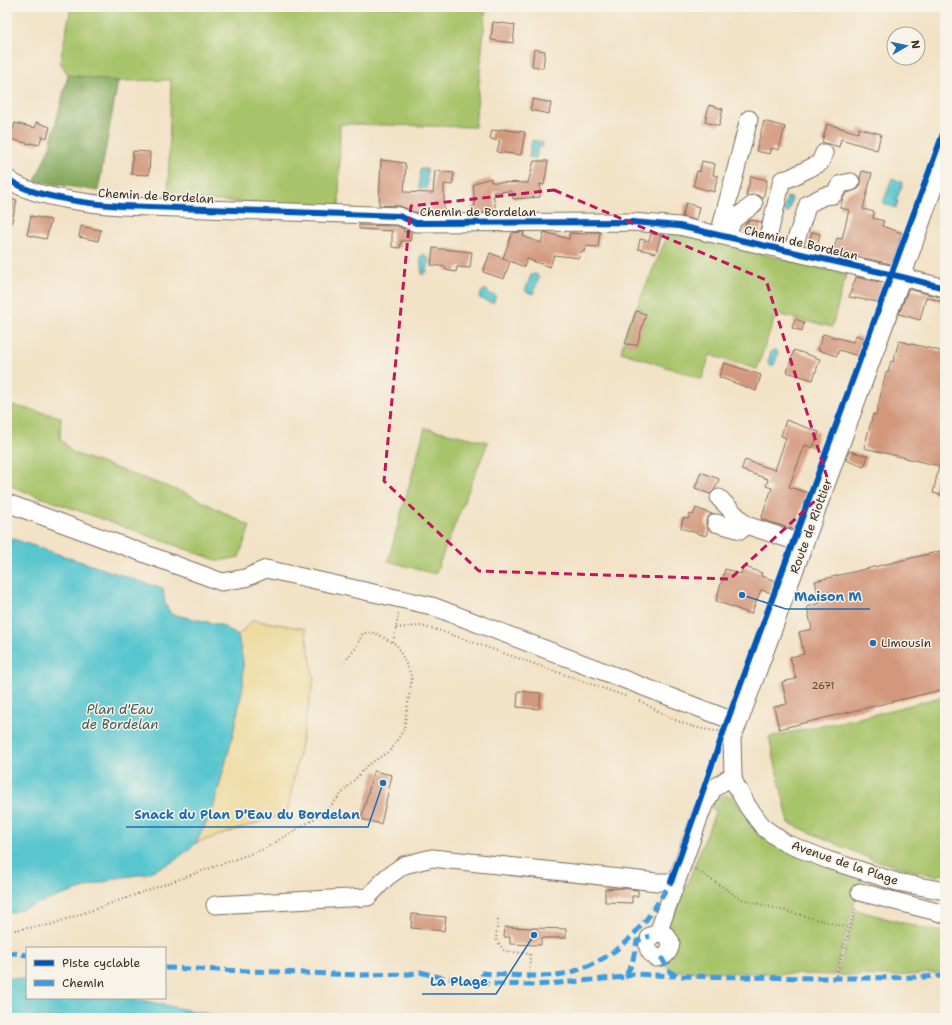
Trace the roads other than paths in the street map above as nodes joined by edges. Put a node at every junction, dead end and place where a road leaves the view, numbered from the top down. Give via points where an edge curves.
1 (749, 119) dead end
2 (824, 152) dead end
3 (945, 155) edge
4 (7, 178) edge
5 (851, 182) dead end
6 (754, 204) dead end
7 (723, 236) junction
8 (766, 246) junction
9 (792, 252) junction
10 (902, 277) junction
11 (945, 288) edge
12 (719, 498) dead end
13 (7, 503) edge
14 (716, 523) dead end
15 (746, 525) junction
16 (804, 544) junction
17 (739, 722) junction
18 (733, 774) junction
19 (675, 882) junction
20 (945, 891) edge
21 (860, 892) dead end
22 (214, 905) dead end
23 (945, 914) edge
24 (658, 933) dead end

1 - 7 street
2 - 8 street via 820,163 782,180
3 - 10 street, Route de Riottier
4 - 7 street, Chemin de Bordelan via 30,191 92,204 399,216 416,223 632,222 680,226
5 - 9 street via 842,184 833,195 824,196 808,204
6 - 7 street via 733,220
7 - 8 street, Chemin de Bordelan
8 - 9 street, Chemin de Bordelan
9 - 10 street, Chemin de Bordelan
10 - 11 street, Chemin de Bordelan
10 - 16 street, Route de Riottier
12 - 15 street
13 - 17 street via 222,582 245,578 266,569 432,606 728,720
14 - 15 street via 741,530
15 - 16 street
16 - 17 street, Route de Riottier
17 - 18 street, Route de Riottier via 732,737
18 - 19 street via 713,789 702,810
18 - 20 street, Avenue de la Plage via 734,782 748,807 764,828 785,843 897,882
19 - 22 street via 432,858 404,865 387,877 368,897
19 - 24 street
21 - 23 street

